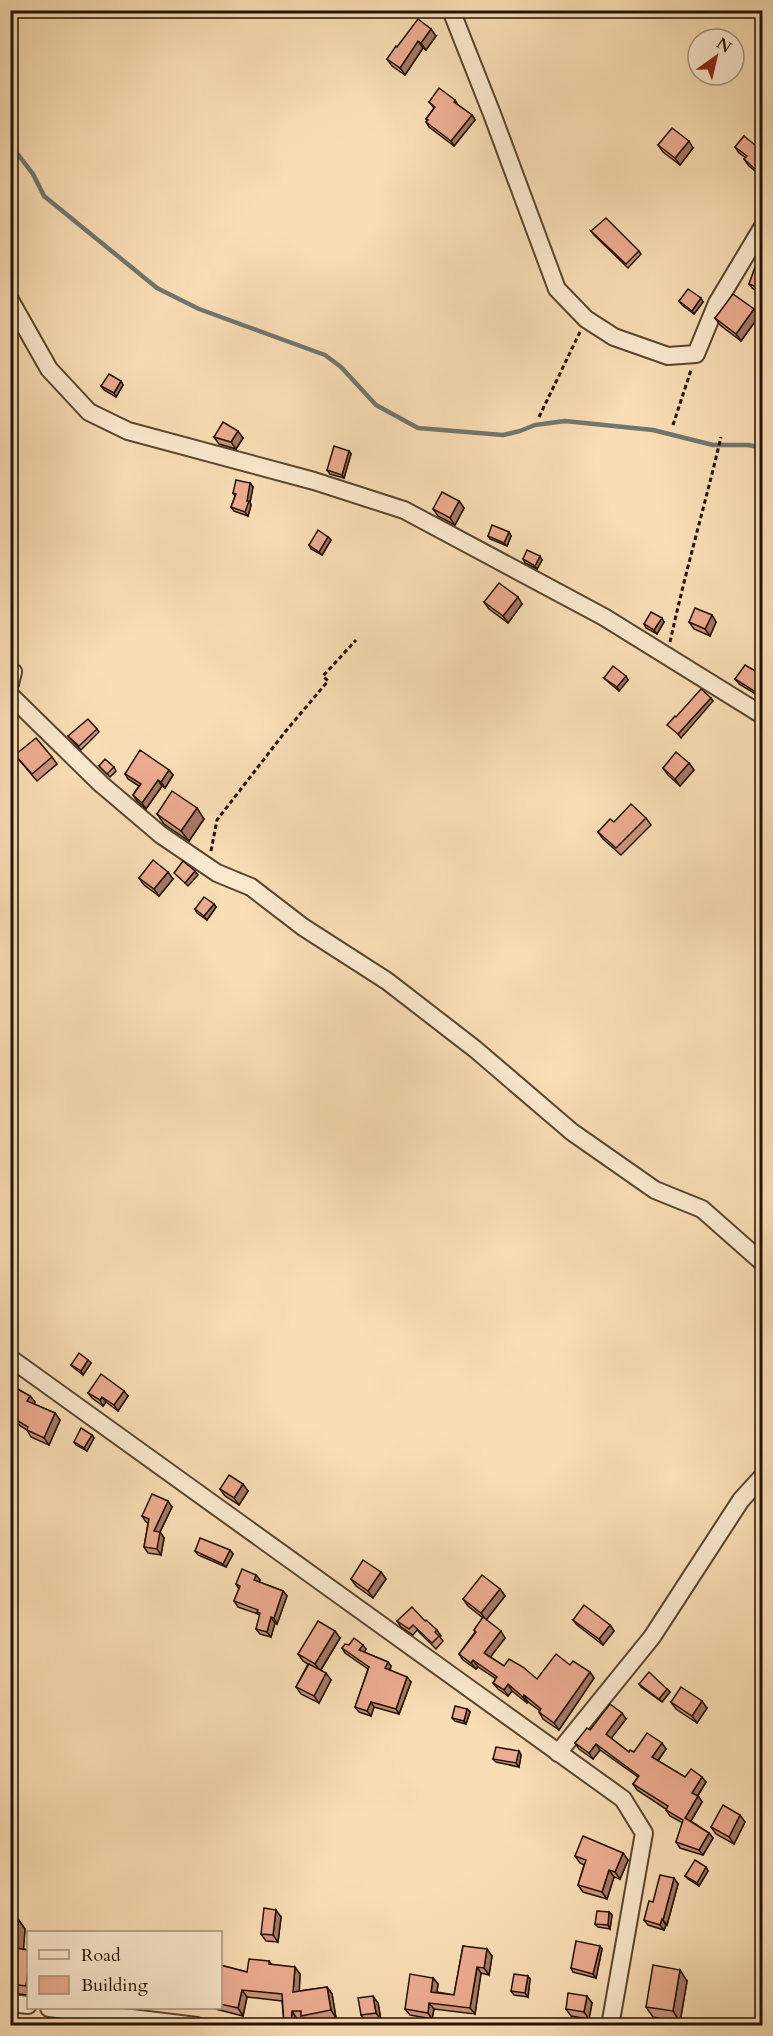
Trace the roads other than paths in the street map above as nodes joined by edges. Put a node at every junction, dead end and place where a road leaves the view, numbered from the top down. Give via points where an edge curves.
1 (451, 10) edge
2 (762, 228) edge
3 (10, 300) edge
4 (10, 670) edge
5 (10, 684) edge
6 (10, 695) edge
7 (762, 715) edge
8 (762, 1262) edge
9 (10, 1358) edge
10 (762, 1477) edge
11 (558, 1753) junction
12 (10, 2003) edge
13 (27, 2005) edge
14 (65, 2009) edge
15 (197, 2025) edge
16 (610, 2025) edge

1 - 2 street via 557,289 586,319 614,337 668,356 696,354 717,303
3 - 7 street via 49,369 89,412 128,432 314,481 404,510 604,617
4 - 5 street
6 - 8 street via 161,836 217,873 252,887 303,927 387,981 572,1131 655,1190 702,1209
9 - 11 street
10 - 11 street via 741,1500 652,1636
11 - 16 street via 622,1798 644,1833
12 - 13 street
14 - 15 street

